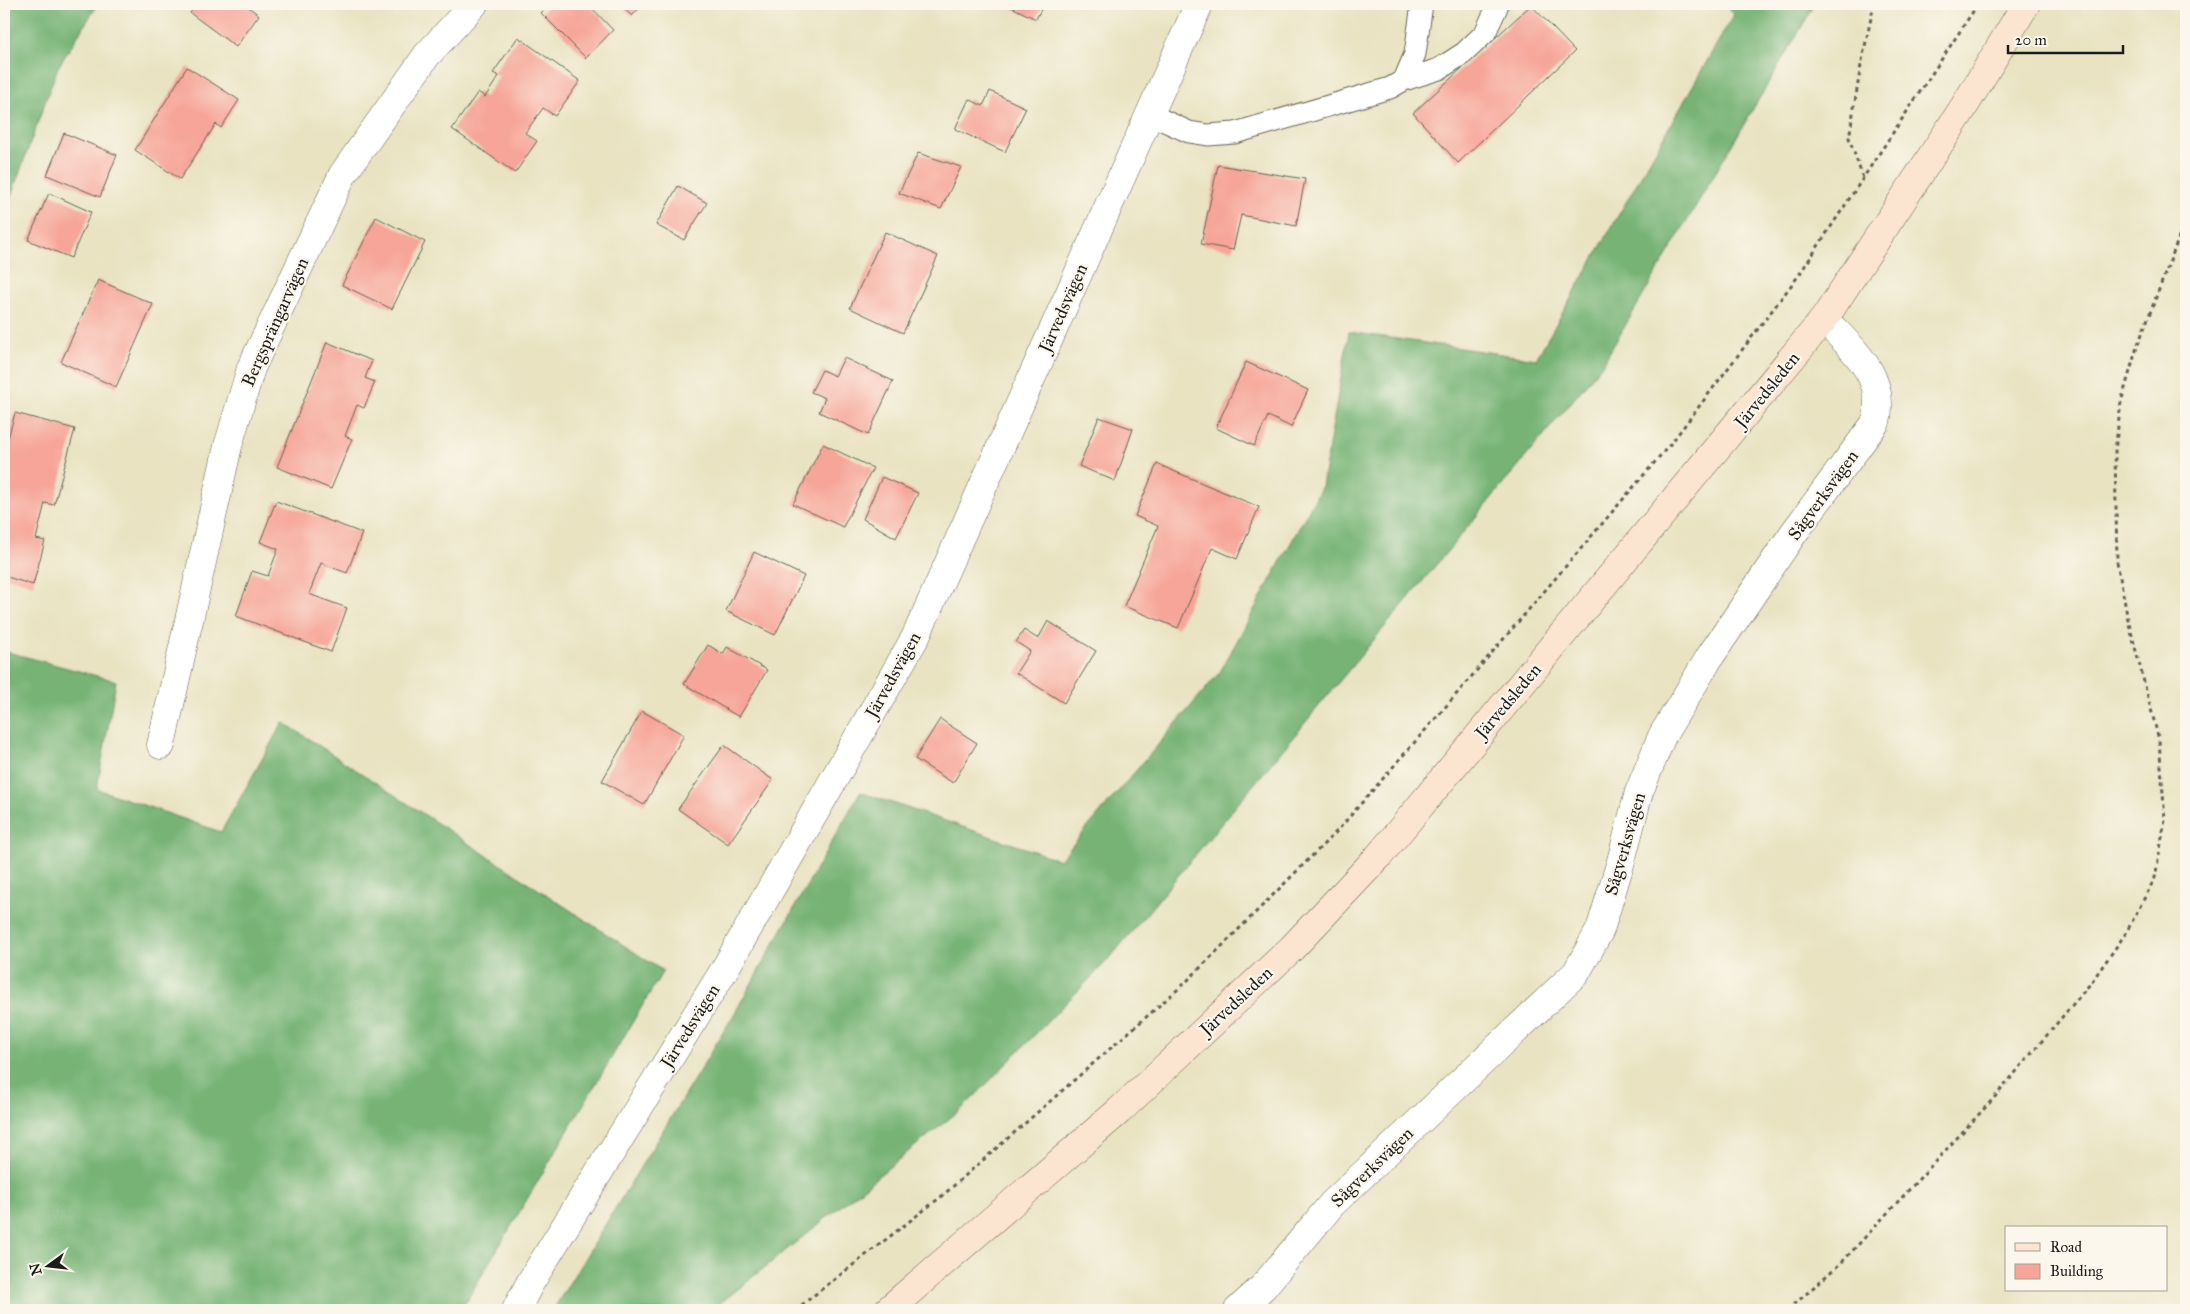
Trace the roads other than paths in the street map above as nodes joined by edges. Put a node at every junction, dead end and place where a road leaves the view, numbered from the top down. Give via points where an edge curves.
1 (474, 4) edge
2 (1200, 4) edge
3 (1422, 4) edge
4 (1496, 4) edge
5 (2026, 4) edge
6 (1404, 80) junction
7 (1149, 114) junction
8 (1824, 319) junction
9 (161, 745) dead end
10 (516, 1310) edge
11 (888, 1310) edge
12 (1238, 1310) edge

1 - 9 street, Bergsprängarvägen via 427,55 343,174 251,368 228,446
2 - 7 street, Järvedsvägen
3 - 6 lane via 1415,54
4 - 6 lane via 1486,33 1464,54 1439,69
5 - 8 main road, Järvedsleden via 1962,110
6 - 7 lane via 1390,88 1235,133 1208,135 1189,132
7 - 10 street, Järvedsvägen via 915,638 723,972
8 - 11 main road, Järvedsleden via 1378,857 1306,934 1118,1111
8 - 12 street, Sågverksvägen via 1864,361 1874,380 1879,408 1876,422 1793,534 1711,655 1662,736 1639,792 1600,930 1576,973 1332,1204 1263,1287

